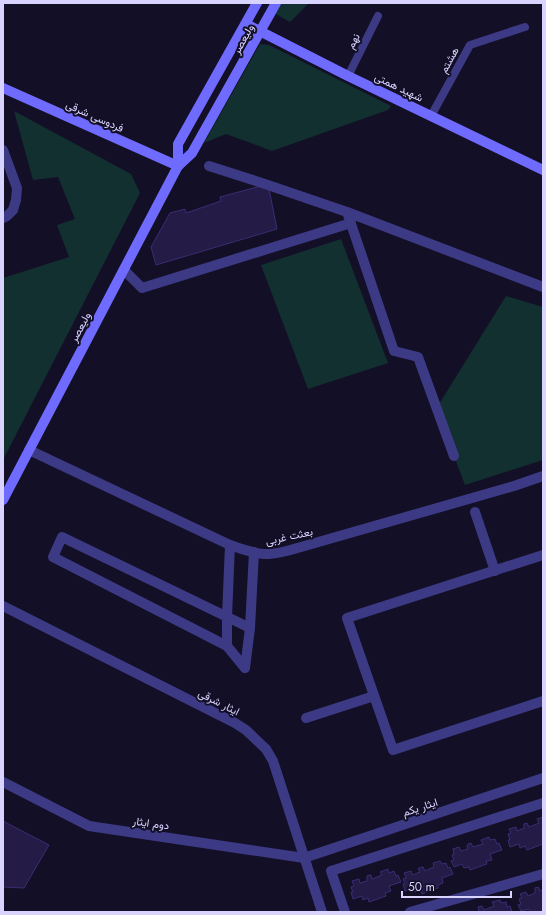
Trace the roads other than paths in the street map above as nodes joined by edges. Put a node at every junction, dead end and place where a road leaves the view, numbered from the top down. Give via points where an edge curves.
1 (257, 3) edge
2 (276, 3) edge
3 (378, 16) dead end
4 (246, 24) junction
5 (526, 27) dead end
6 (261, 32) junction
7 (348, 76) junction
8 (3, 88) edge
9 (431, 116) junction
10 (3, 150) edge
11 (178, 166) junction
12 (209, 166) dead end
13 (542, 168) edge
14 (347, 212) junction
15 (3, 218) edge
16 (351, 223) junction
17 (124, 270) junction
18 (543, 287) edge
19 (29, 450) junction
20 (454, 456) dead end
21 (543, 476) edge
22 (3, 500) edge
23 (475, 512) dead end
24 (230, 545) junction
25 (254, 552) junction
26 (543, 555) edge
27 (495, 571) junction
28 (3, 606) edge
29 (227, 617) junction
30 (250, 628) junction
31 (227, 646) junction
32 (374, 696) junction
33 (543, 702) edge
34 (306, 718) dead end
35 (543, 778) edge
36 (3, 782) edge
37 (543, 802) edge
38 (304, 858) junction
39 (543, 874) edge
40 (322, 912) edge
41 (345, 912) edge
42 (410, 912) edge

1 - 4 main road, ولیعصر
2 - 6 main road, ولیعصر
3 - 7 lane, نهم
4 - 6 main road, شهید همتی
4 - 11 main road, ولیعصر via 178,144
5 - 9 lane, هشتم via 470,45
6 - 7 main road, شهید همتی
6 - 11 main road, ولیعصر via 192,153
7 - 9 main road, شهید همتی
8 - 11 main road, فردوسی شرقی
9 - 13 main road, شهید همتی
10 - 15 street via 18,188 13,210
11 - 17 main road, ولیعصر
12 - 14 street
14 - 16 street
14 - 18 street
16 - 17 street via 142,288
16 - 20 street via 394,351 418,357
17 - 19 main road, ولیعصر
19 - 22 main road, ولیعصر
19 - 24 street, بعثت غربی
21 - 25 street, بعثت غربی via 283,552 265,555
23 - 27 street
24 - 25 street, بعثت غربی
24 - 29 street
25 - 30 street
26 - 27 street
27 - 32 street via 347,618
28 - 38 street, ایثار شرقی via 246,730 266,749 273,761
29 - 30 street
29 - 31 street
29 - 31 street via 62,537 53,557
30 - 31 street via 245,668
32 - 33 street via 393,750
32 - 34 street
35 - 38 street, ایثار یکم
36 - 38 street, دوم ایثار via 89,826
37 - 41 street via 331,871
38 - 40 street, ایثار شرقی
39 - 42 street

